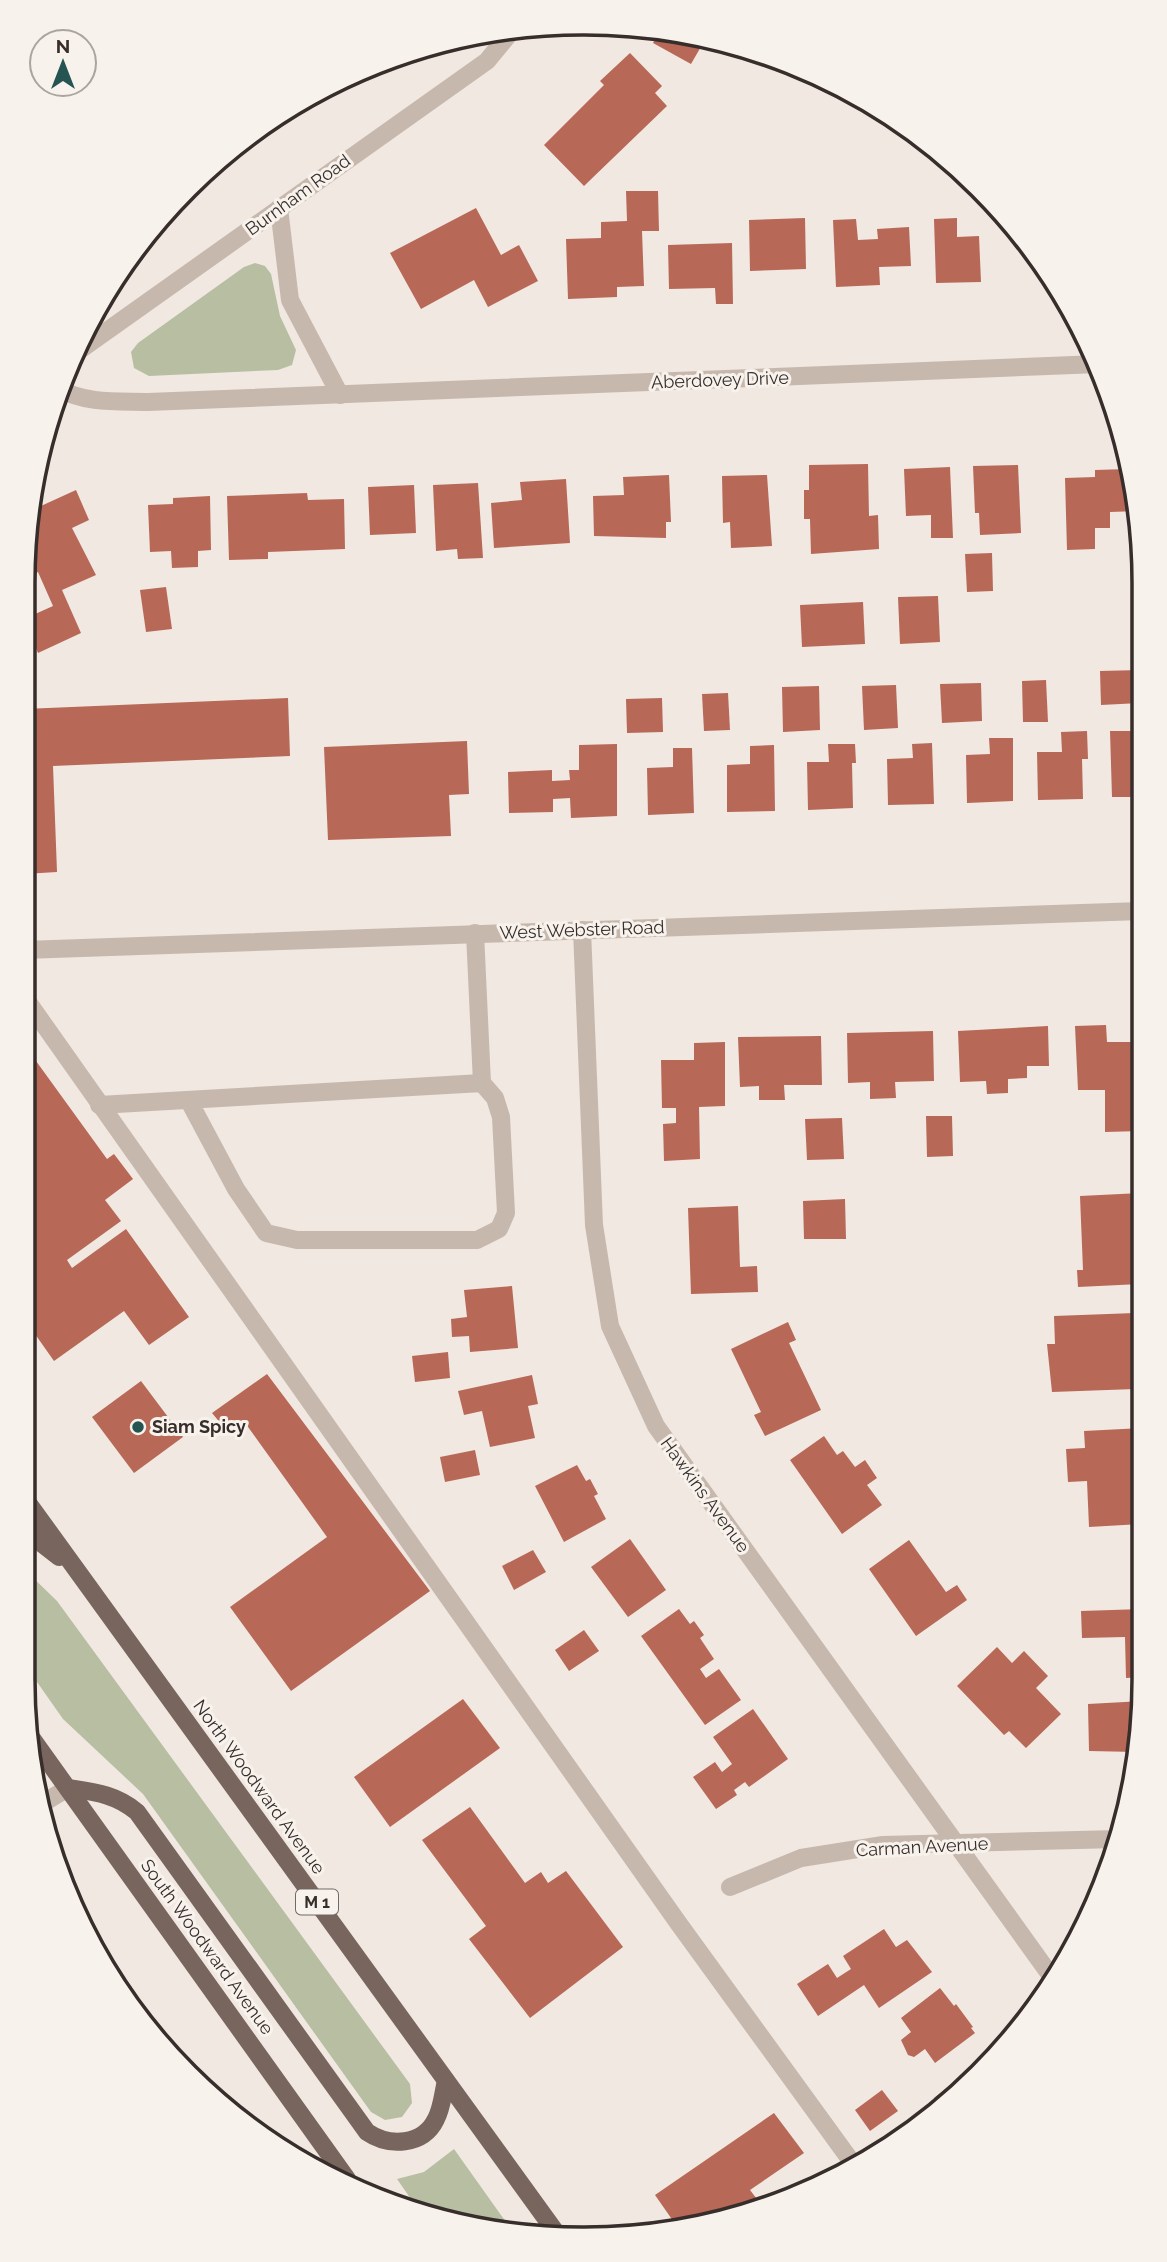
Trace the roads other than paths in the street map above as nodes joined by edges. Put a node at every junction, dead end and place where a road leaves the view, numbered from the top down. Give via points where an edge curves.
1 (503, 42) edge
2 (279, 208) junction
3 (92, 342) edge
4 (1086, 365) edge
5 (69, 394) edge
6 (340, 395) junction
7 (1132, 911) edge
8 (582, 930) junction
9 (475, 933) junction
10 (35, 950) edge
11 (35, 1012) edge
12 (482, 1083) junction
13 (189, 1101) junction
14 (99, 1105) junction
15 (35, 1513) edge
16 (35, 1538) edge
17 (73, 1568) junction
18 (40, 1750) edge
19 (68, 1788) junction
20 (49, 1799) edge
21 (1107, 1839) edge
22 (957, 1844) junction
23 (730, 1888) dead end
24 (1048, 1971) edge
25 (446, 2081) junction
26 (849, 2158) edge
27 (340, 2170) edge
28 (551, 2226) edge

1 - 2 street, Burnham Road via 486,61
2 - 3 street, Burnham Road
2 - 6 street via 290,300
4 - 6 street, Aberdovey Drive
5 - 6 street, Aberdovey Drive via 148,402
7 - 8 street, West Webster Road
8 - 9 street, West Webster Road
8 - 22 street, Hawkins Avenue via 594,1225 610,1326 656,1426
9 - 10 street, West Webster Road
9 - 12 street
11 - 14 street
12 - 13 street
12 - 13 street via 495,1098 501,1118 506,1213 499,1230 477,1240 297,1240 266,1233 236,1189
13 - 14 street
14 - 26 street
15 - 17 main road, North Woodward Avenue / M 1
16 - 17 main road
17 - 25 main road, North Woodward Avenue / M 1
18 - 19 main road, South Woodward Avenue
19 - 20 street
19 - 25 main road via 107,1794 137,1812 367,2132 392,2142 419,2136 436,2120
19 - 27 main road, South Woodward Avenue
21 - 22 street, Carman Avenue
22 - 23 street, Carman Avenue via 883,1845 801,1858
22 - 24 street, Hawkins Avenue
25 - 28 main road, North Woodward Avenue / M 1

